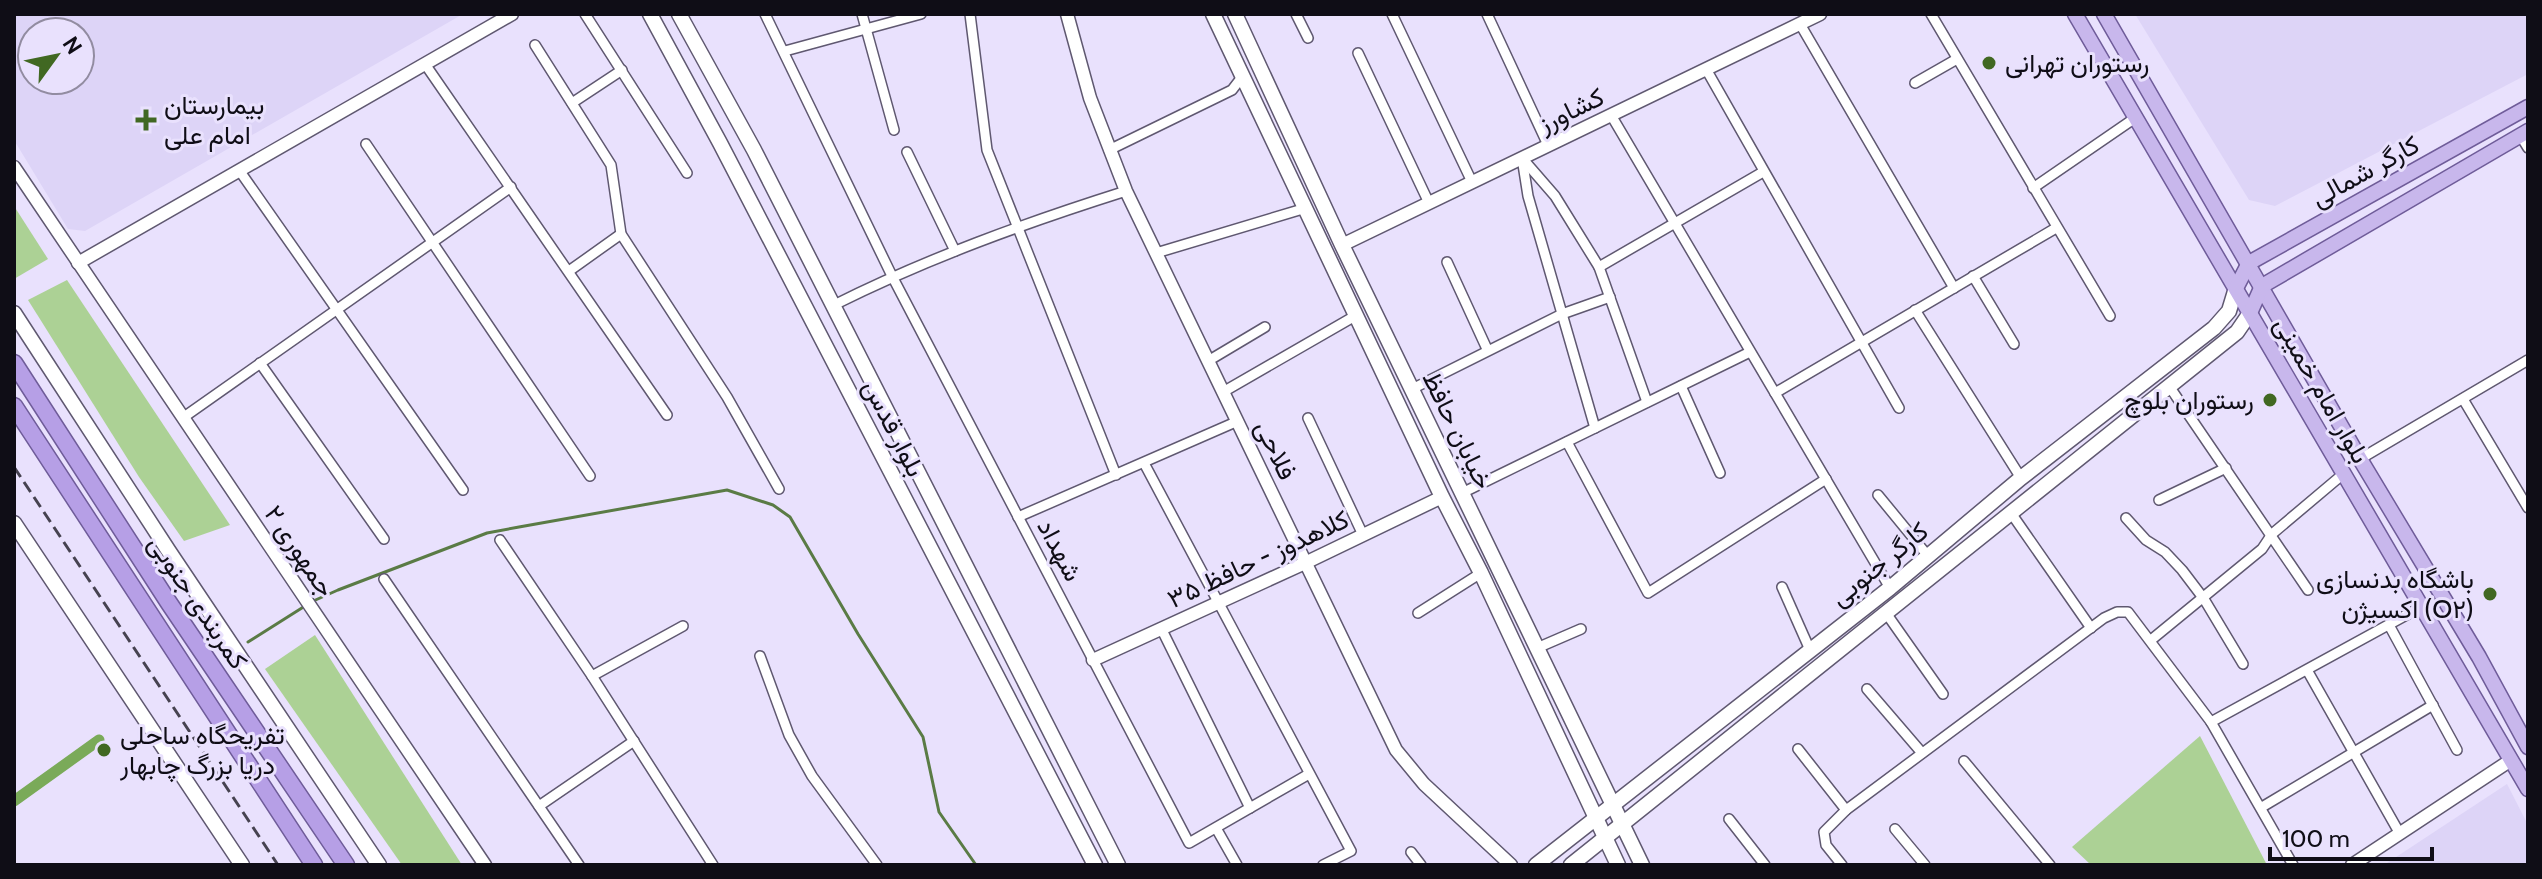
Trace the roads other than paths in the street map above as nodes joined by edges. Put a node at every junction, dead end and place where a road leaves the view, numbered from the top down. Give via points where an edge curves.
1 (512, 14) edge
2 (585, 14) edge
3 (650, 14) edge
4 (679, 14) edge
5 (765, 14) edge
6 (862, 14) edge
7 (921, 14) edge
8 (970, 14) edge
9 (1067, 14) edge
10 (1213, 14) edge
11 (1235, 14) edge
12 (1296, 14) edge
13 (1392, 14) edge
14 (1487, 14) edge
15 (1820, 14) edge
16 (1931, 14) edge
17 (2075, 14) edge
18 (2104, 14) edge
19 (1800, 24) junction
20 (865, 31) junction
21 (1308, 38) dead end
22 (535, 45) dead end
23 (785, 51) junction
24 (1358, 53) dead end
25 (1957, 59) junction
26 (425, 64) junction
27 (1706, 69) junction
28 (622, 70) junction
29 (1242, 77) junction
30 (1915, 83) dead end
31 (572, 103) junction
32 (2528, 107) edge
33 (1611, 115) junction
34 (2135, 118) junction
35 (1287, 124) junction
36 (894, 130) dead end
37 (1269, 133) junction
38 (2525, 138) edge
39 (366, 144) dead end
40 (1548, 145) junction
41 (1109, 150) junction
42 (907, 152) dead end
43 (1522, 158) junction
44 (14, 167) edge
45 (239, 170) junction
46 (1763, 172) junction
47 (687, 173) dead end
48 (1472, 182) junction
49 (511, 187) junction
50 (2033, 188) junction
51 (1126, 191) junction
52 (1429, 203) junction
53 (1306, 208) junction
54 (2337, 214) junction
55 (1675, 223) junction
56 (1017, 226) junction
57 (2056, 228) junction
58 (621, 234) junction
59 (2349, 237) junction
60 (432, 242) junction
61 (1342, 245) junction
62 (955, 251) junction
63 (1156, 253) junction
64 (1447, 262) dead end
65 (78, 263) junction
66 (2249, 263) junction
67 (1599, 267) junction
68 (569, 271) junction
69 (892, 276) junction
70 (1973, 276) junction
71 (2262, 286) junction
72 (1954, 288) junction
73 (2236, 288) junction
74 (1610, 297) junction
75 (834, 305) junction
76 (337, 309) junction
77 (1915, 310) junction
78 (14, 313) edge
79 (2250, 313) junction
80 (1562, 314) junction
81 (1355, 316) junction
82 (2110, 316) dead end
83 (1265, 327) dead end
84 (1860, 342) junction
85 (2014, 344) dead end
86 (1487, 349) junction
87 (1393, 350) junction
88 (1750, 352) junction
89 (1375, 358) junction
90 (2528, 360) edge
91 (1208, 361) junction
92 (14, 363) edge
93 (260, 363) junction
94 (1681, 386) junction
95 (2169, 386) junction
96 (1412, 389) junction
97 (1223, 392) junction
98 (1775, 393) junction
99 (2463, 399) junction
100 (1647, 402) junction
101 (14, 406) edge
102 (1899, 408) dead end
103 (667, 415) dead end
104 (184, 417) junction
105 (1308, 418) dead end
106 (1238, 421) junction
107 (1595, 428) junction
108 (899, 434) junction
109 (1567, 442) junction
110 (876, 445) junction
111 (2360, 459) junction
112 (1144, 463) junction
113 (2226, 468) junction
114 (1720, 473) dead end
115 (1116, 475) junction
116 (2342, 475) junction
117 (590, 476) dead end
118 (2021, 478) junction
119 (1826, 479) junction
120 (779, 489) dead end
121 (463, 490) dead end
122 (1462, 493) junction
123 (1878, 495) dead end
124 (2034, 495) junction
125 (1442, 497) junction
126 (2159, 500) dead end
127 (2528, 508) edge
128 (2011, 513) junction
129 (1018, 517) junction
130 (2126, 518) dead end
131 (14, 523) edge
132 (2272, 534) junction
133 (1363, 535) junction
134 (384, 539) dead end
135 (500, 540) dead end
136 (1928, 556) junction
137 (1305, 563) junction
138 (1481, 573) junction
139 (384, 579) dead end
140 (1782, 587) dead end
141 (1890, 588) junction
142 (2308, 590) dead end
143 (2204, 599) junction
144 (1219, 601) junction
145 (2421, 607) junction
146 (1418, 613) dead end
147 (1886, 613) junction
148 (2389, 625) junction
149 (683, 626) dead end
150 (1161, 628) junction
151 (2091, 628) junction
152 (1581, 629) dead end
153 (2151, 640) junction
154 (1537, 648) junction
155 (1810, 650) junction
156 (760, 656) dead end
157 (1093, 660) junction
158 (2243, 664) dead end
159 (2307, 670) junction
160 (592, 676) junction
161 (1867, 689) dead end
162 (1943, 694) dead end
163 (2433, 705) junction
164 (2211, 722) junction
165 (634, 741) junction
166 (2528, 747) edge
167 (1798, 749) dead end
168 (2457, 750) dead end
169 (2354, 752) junction
170 (1922, 753) junction
171 (2511, 760) junction
172 (1964, 761) dead end
173 (1309, 774) junction
174 (2528, 789) edge
175 (1613, 805) junction
176 (539, 806) junction
177 (2262, 807) junction
178 (1250, 808) junction
179 (1846, 810) junction
180 (1594, 819) junction
181 (1729, 819) dead end
182 (1622, 825) junction
183 (1216, 828) junction
184 (1895, 829) dead end
185 (2400, 834) junction
186 (1604, 838) junction
187 (1411, 852) dead end
188 (242, 865) edge
189 (314, 865) edge
190 (346, 865) edge
191 (379, 865) edge
192 (485, 865) edge
193 (579, 865) edge
194 (713, 865) edge
195 (877, 865) edge
196 (1095, 865) edge
197 (1118, 865) edge
198 (1237, 865) edge
199 (1323, 865) edge
200 (1421, 865) edge
201 (1511, 865) edge
202 (1536, 865) edge
203 (1571, 865) edge
204 (1618, 865) edge
205 (1642, 865) edge
206 (1765, 865) edge
207 (1842, 865) edge
208 (1925, 865) edge
209 (2050, 865) edge
210 (2293, 865) edge
211 (2352, 865) edge

1 - 26 street
2 - 28 street
3 - 110 main road, بلوار قدس
4 - 75 main road, بلوار قدس
5 - 23 street, شهداد
6 - 20 street
7 - 20 street
8 - 56 street via 987,150
9 - 41 street, فلاحی
10 - 29 main road, خیابان حافظ
11 - 35 main road, خیابان حافظ
12 - 21 street
13 - 48 street
14 - 40 street
15 - 19 street, کشاورز
16 - 25 street
17 - 34 main road, بلوار امام خمینی
18 - 66 main road, بلوار امام خمینی
19 - 27 street, کشاورز
19 - 72 street
20 - 23 street
20 - 36 street
22 - 31 street
23 - 69 street, شهداد
24 - 52 street
25 - 30 street
25 - 50 street
26 - 45 street
26 - 49 street
27 - 33 street, کشاورز
27 - 46 street
28 - 31 street
28 - 47 street
29 - 37 main road, خیابان حافظ
29 - 41 street via 1232,90
31 - 58 street via 611,165
32 - 54 main road, کارگر شمالی
33 - 40 street, کشاورز
33 - 55 street
34 - 50 street
34 - 73 main road, بلوار امام خمینی
35 - 37 main road
35 - 61 main road, خیابان حافظ
37 - 53 main road, خیابان حافظ
38 - 59 main road, کارگر شمالی
39 - 60 street
40 - 43 street, کشاورز
41 - 51 street, فلاحی
42 - 62 street
43 - 48 street, کشاورز
43 - 67 street via 1555,196
43 - 80 street
44 - 65 street, جمهوری ۲
45 - 65 street
45 - 76 street
46 - 55 street
46 - 84 street
48 - 52 street, کشاورز
49 - 60 street
49 - 68 street
50 - 57 street
51 - 56 street
51 - 63 street, فلاحی
52 - 61 street, کشاورز
53 - 63 street
53 - 81 main road, خیابان حافظ
54 - 59 main road via 2332,230
54 - 66 main road, کارگر شمالی
55 - 67 street
55 - 88 street
56 - 62 street
56 - 115 street
57 - 70 street
57 - 82 street
58 - 68 street
58 - 120 street via 727,397
59 - 71 main road, کارگر شمالی
60 - 76 street
60 - 117 street
61 - 87 main road, خیابان حافظ
62 - 69 street
63 - 91 street, فلاحی
64 - 86 street
65 - 104 street, جمهوری ۲
66 - 71 main road, بلوار امام خمینی
66 - 73 main road
67 - 74 street
68 - 103 street
69 - 75 street
69 - 129 street, شهداد
70 - 72 street
70 - 85 street
71 - 79 main road
71 - 111 main road, بلوار امام خمینی
72 - 77 street
73 - 79 main road, بلوار امام خمینی
73 - 118 main road, کارگر جنوبی via 2229,311 2214,328
74 - 80 street
74 - 100 street
75 - 108 main road, بلوار قدس
76 - 93 street
76 - 121 street
77 - 84 street
77 - 118 street
78 - 191 main road
79 - 95 main road, کارگر جنوبی via 2237,332
79 - 116 main road, بلوار امام خمینی
80 - 86 street
80 - 107 street
81 - 89 main road, خیابان حافظ
81 - 97 street
83 - 91 street
84 - 98 street
84 - 102 street
86 - 96 street
87 - 89 main road
87 - 96 main road, خیابان حافظ
88 - 94 street
88 - 98 street
89 - 125 main road, خیابان حافظ
90 - 99 street
91 - 97 street, فلاحی
92 - 190 highway, کمربندی جنوبی
93 - 104 street
93 - 134 street
94 - 100 street
94 - 114 street
95 - 113 street
95 - 124 main road, کارگر جنوبی
96 - 122 main road, خیابان حافظ
97 - 106 street, فلاحی
98 - 119 street
99 - 111 street
99 - 127 street
100 - 107 street
101 - 189 highway, کمربندی جنوبی
104 - 192 street, جمهوری ۲
105 - 133 street
106 - 112 street
106 - 137 street, فلاحی
107 - 109 street
108 - 110 main road
108 - 197 main road, بلوار قدس
109 - 119 street via 1648,593
109 - 122 street
110 - 196 main road, بلوار قدس
111 - 166 main road, بلوار امام خمینی
112 - 115 street
112 - 144 street
113 - 126 street
113 - 132 street
115 - 129 street
116 - 132 street
116 - 145 main road, بلوار امام خمینی
118 - 124 main road
118 - 136 main road, کارگر جنوبی
119 - 141 street
122 - 154 main road, خیابان حافظ
123 - 136 street
124 - 128 main road, کارگر جنوبی
125 - 133 street, کلاهدوز - حافظ ۳۵
125 - 138 main road, خیابان حافظ
128 - 147 main road, کارگر جنوبی
128 - 151 street
129 - 157 street, شهداد
130 - 143 street via 2165,552
131 - 188 main road
132 - 142 street
132 - 143 street
133 - 137 street, کلاهدوز - حافظ ۳۵
135 - 160 street
136 - 141 main road, کارگر جنوبی
137 - 144 street, کلاهدوز - حافظ ۳۵
137 - 201 street, فلاحی via 1396,750 1424,784
138 - 146 street
138 - 180 main road, خیابان حافظ
139 - 176 street
140 - 155 street
141 - 155 main road, کارگر جنوبی
143 - 153 street
143 - 158 street
144 - 150 street, کلاهدوز - حافظ ۳۵
144 - 173 street
145 - 148 street
145 - 171 main road, بلوار امام خمینی
147 - 162 street
147 - 182 main road, کارگر جنوبی
148 - 159 street
148 - 163 street
149 - 160 street
150 - 157 street, کلاهدوز - حافظ ۳۵
150 - 178 street
151 - 153 street via 2117,612 2128,612
151 - 170 street
152 - 154 street
153 - 164 street
154 - 175 main road, خیابان حافظ
155 - 175 main road, کارگر جنوبی
156 - 195 street via 789,735
157 - 183 street, شهداد via 1189,843
159 - 164 street
159 - 169 street
160 - 165 street
161 - 170 street
163 - 168 street
163 - 169 street
164 - 177 street
165 - 176 street
165 - 194 street
167 - 179 street
169 - 177 street
169 - 185 street
170 - 179 street
171 - 174 main road, بلوار امام خمینی
171 - 185 street
172 - 209 street
173 - 178 street
173 - 199 street via 1351,851
175 - 180 main road, کارگر جنوبی
175 - 182 main road, خیابان حافظ
176 - 193 street
177 - 210 street
178 - 183 street
179 - 207 street via 1824,832 1826,845
180 - 186 main road, خیابان حافظ
180 - 202 main road, کارگر جنوبی
181 - 206 street
182 - 186 main road, کارگر جنوبی
182 - 205 main road, خیابان حافظ
183 - 198 street
184 - 208 street
185 - 211 street
186 - 203 main road, کارگر جنوبی
186 - 204 main road, خیابان حافظ
187 - 200 street

